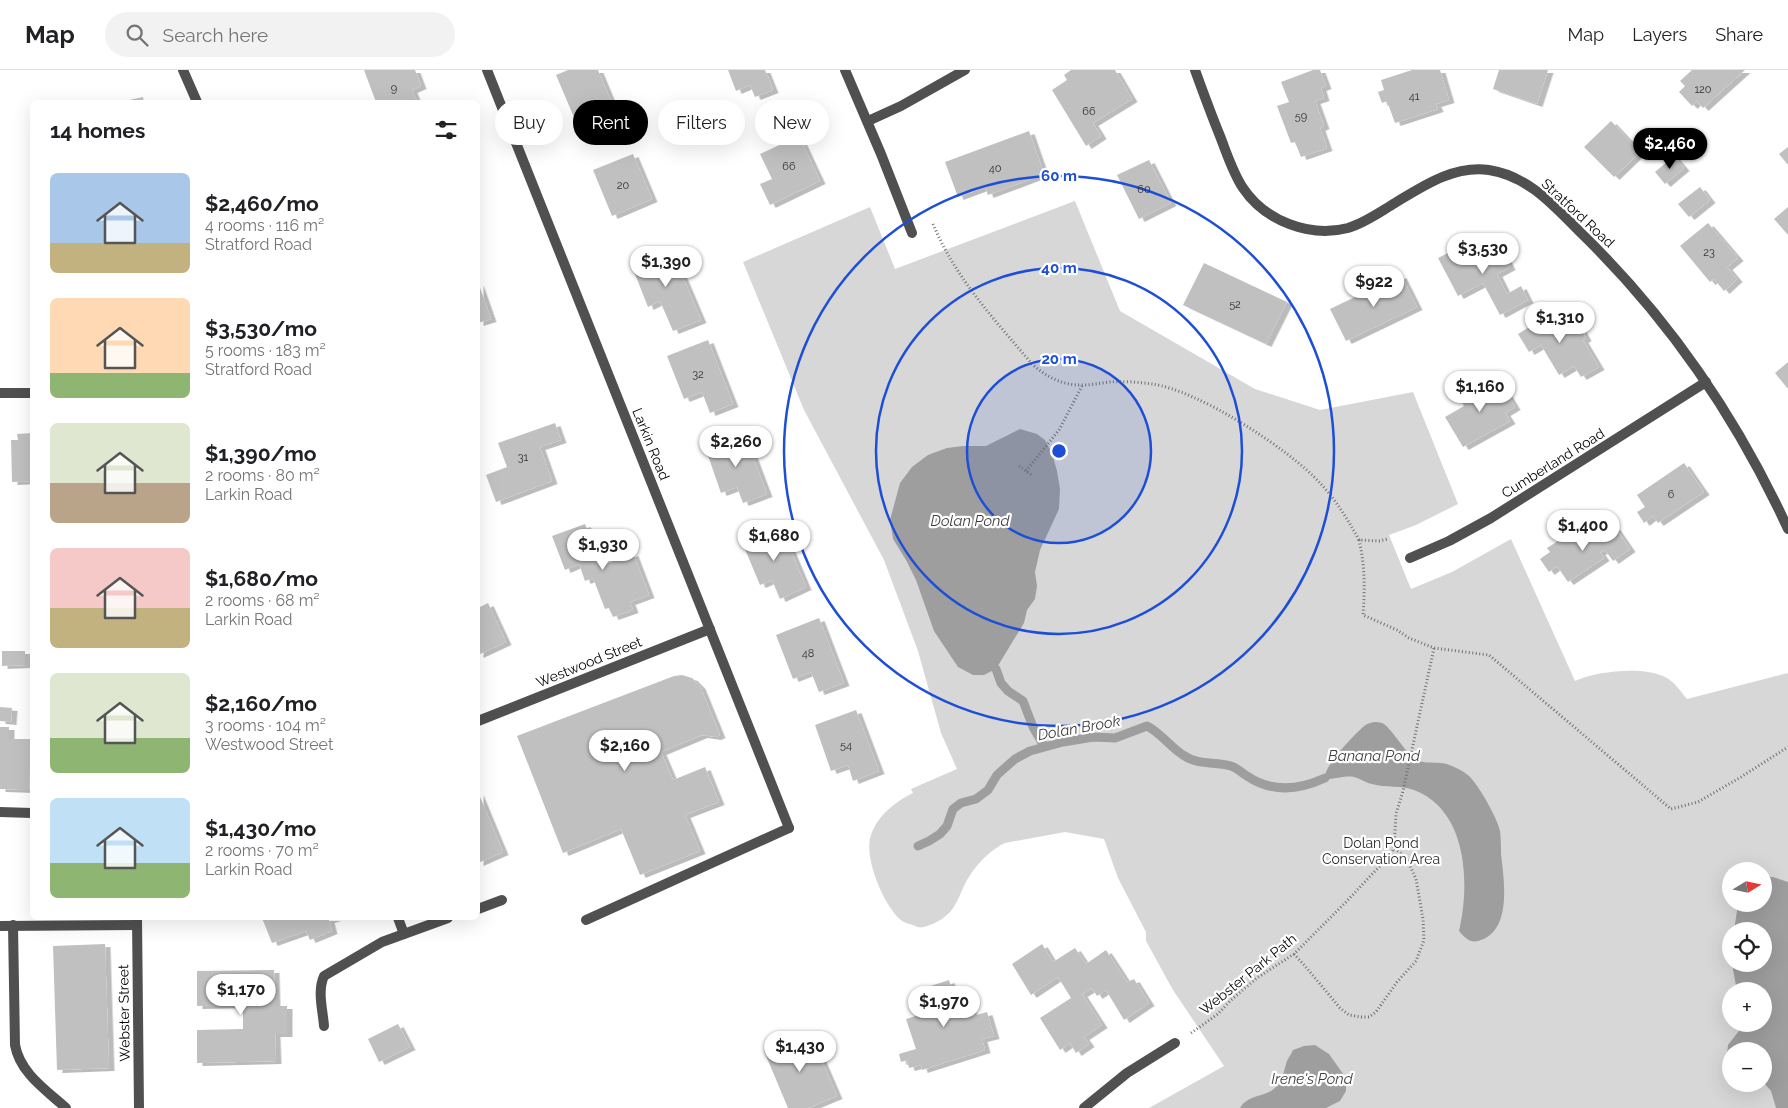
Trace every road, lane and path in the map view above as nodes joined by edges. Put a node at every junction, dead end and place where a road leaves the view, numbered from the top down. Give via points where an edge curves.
1 (183, 70) edge
2 (487, 70) edge
3 (845, 70) edge
4 (965, 70) edge
5 (1195, 70) edge
6 (196, 100) edge
7 (868, 121) junction
8 (932, 221) dead end
9 (912, 232) dead end
10 (1706, 382) junction
11 (1082, 386) junction
12 (0, 392) edge
13 (30, 393) edge
14 (1019, 466) dead end
15 (1026, 471) junction
16 (1033, 476) dead end
17 (1788, 530) edge
18 (1388, 539) dead end
19 (1358, 540) junction
20 (1410, 558) dead end
21 (710, 629) junction
22 (1434, 648) junction
23 (480, 720) edge
24 (1788, 747) edge
25 (0, 812) edge
26 (30, 813) edge
27 (1394, 848) junction
28 (502, 900) dead end
29 (480, 908) edge
30 (399, 920) edge
31 (442, 920) edge
32 (586, 920) dead end
33 (137, 921) edge
34 (0, 926) edge
35 (13, 926) junction
36 (404, 934) junction
37 (1294, 954) junction
38 (324, 1026) dead end
39 (1176, 1043) joint
40 (66, 1108) edge
41 (139, 1108) edge
42 (1084, 1108) edge

1 - 6 street
2 - 21 street, Larkin Road
3 - 7 street
4 - 7 street
5 - 10 street, Stratford Road via 1239,180 1251,198 1270,215 1296,226 1335,230 1362,223 1423,186 1450,174 1488,170 1511,176 1545,198 1611,262 1653,311
7 - 9 street
8 - 11 path via 968,287 1032,364 1053,378
10 - 17 street, Stratford Road via 1755,462
10 - 20 street, Cumberland Road via 1491,518
11 - 15 path via 1058,430
11 - 19 path via 1110,382 1152,384 1194,397 1261,436 1302,467 1333,498
12 - 13 street
14 - 15 path
15 - 16 path
18 - 19 path
19 - 22 path via 1364,572 1363,615
21 - 23 street, Westwood Street
21 - 32 street, Larkin Road via 790,828
22 - 24 path via 1489,655 1671,809 1698,802
22 - 27 path via 1396,814
25 - 26 street
27 - 37 path, Webster Park Path
27 - 37 path via 1406,857 1416,879 1424,940 1416,961 1376,1012 1369,1017 1349,1015
28 - 29 street
30 - 36 street
31 - 36 street
33 - 35 street
33 - 41 street, Webster Street
34 - 35 street
35 - 40 street via 17,1055 28,1073
36 - 38 street via 364,951 324,976 321,990
37 - 39 path, Webster Park Path via 1256,978 1218,1014
39 - 42 street via 1127,1073

